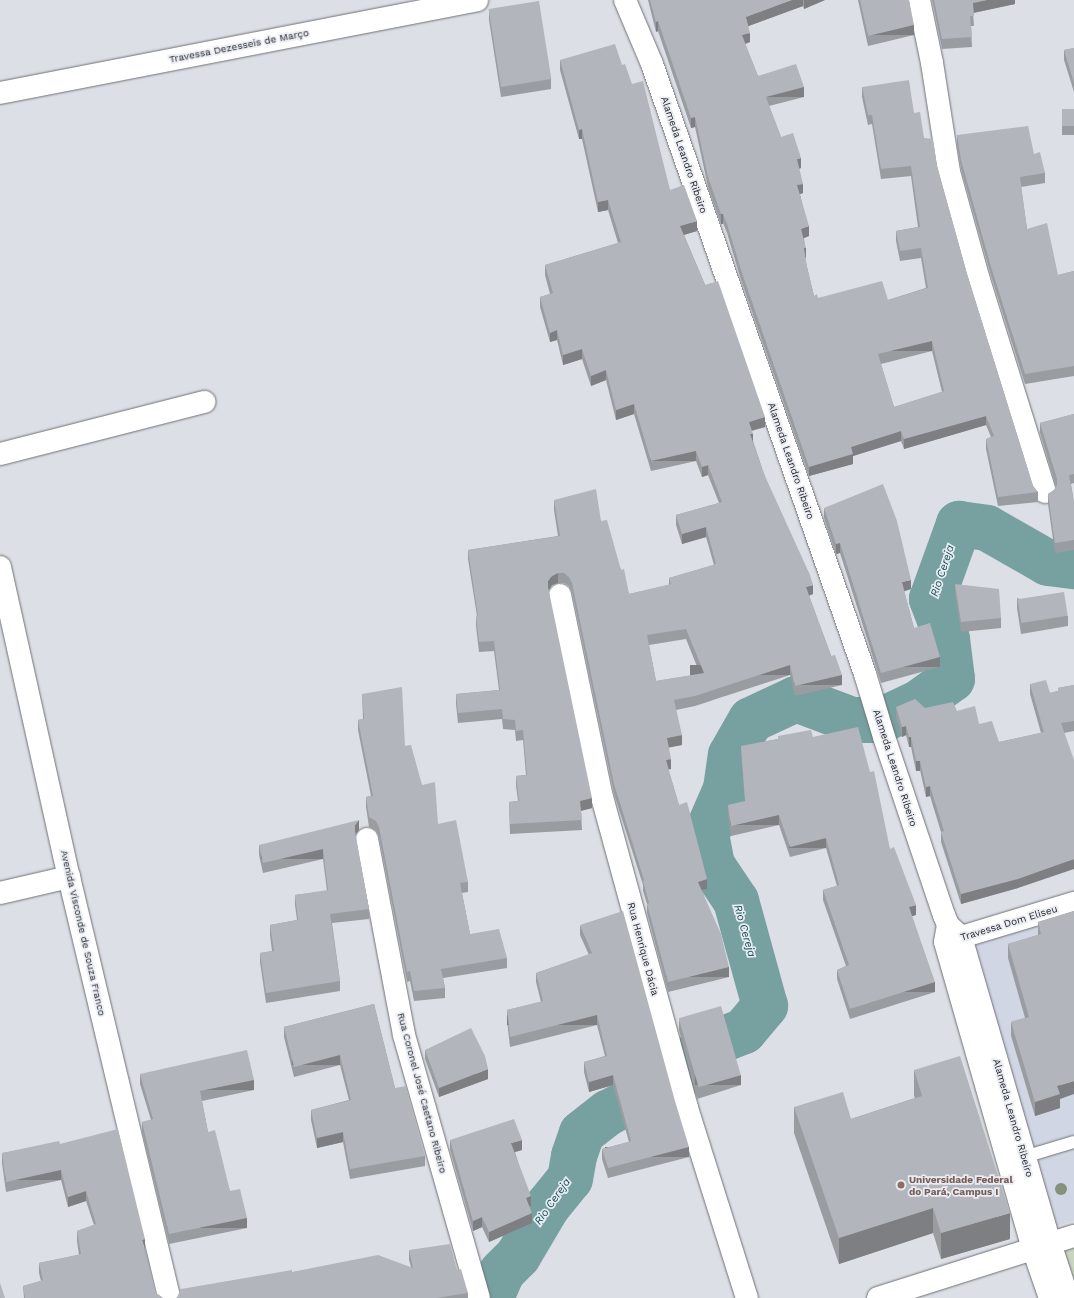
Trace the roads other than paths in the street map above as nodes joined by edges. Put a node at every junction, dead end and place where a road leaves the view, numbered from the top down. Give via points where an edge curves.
1 (477, 0) edge
2 (625, 0) edge
3 (919, 0) edge
4 (0, 92) edge
5 (204, 402) dead end
6 (0, 454) edge
7 (1045, 492) dead end
8 (0, 567) edge
9 (560, 595) dead end
10 (367, 838) dead end
11 (69, 877) junction
12 (0, 893) edge
13 (1074, 903) edge
14 (951, 935) junction
15 (1074, 1142) edge
16 (1024, 1157) junction
17 (1074, 1236) edge
18 (1041, 1246) junction
19 (169, 1298) edge
20 (479, 1298) edge
21 (747, 1298) edge
22 (878, 1298) edge
23 (1050, 1298) edge
24 (1068, 1298) edge

1 - 4 street, Travessa Dezesseis de Março
2 - 14 street, Alameda Leandro Ribeiro via 654,72 865,674
3 - 7 street via 949,172 979,280
5 - 6 street
8 - 11 street, Avenida Visconde de Souza Franco
9 - 21 street, Rua Henrique Dácia via 602,797 676,1072
10 - 20 street, Rua Coronel José Caetano Ribeiro via 404,1035
11 - 12 street
11 - 19 street, Avenida Visconde de Souza Franco
13 - 14 street, Travessa Dom Eliseu
14 - 16 street, Alameda Leandro Ribeiro
14 - 18 street, Alameda Leandro Ribeiro
15 - 16 lane
16 - 18 street, Alameda Leandro Ribeiro
17 - 18 street
18 - 22 street
18 - 23 street, Alameda Leandro Ribeiro
18 - 24 street, Alameda Leandro Ribeiro

